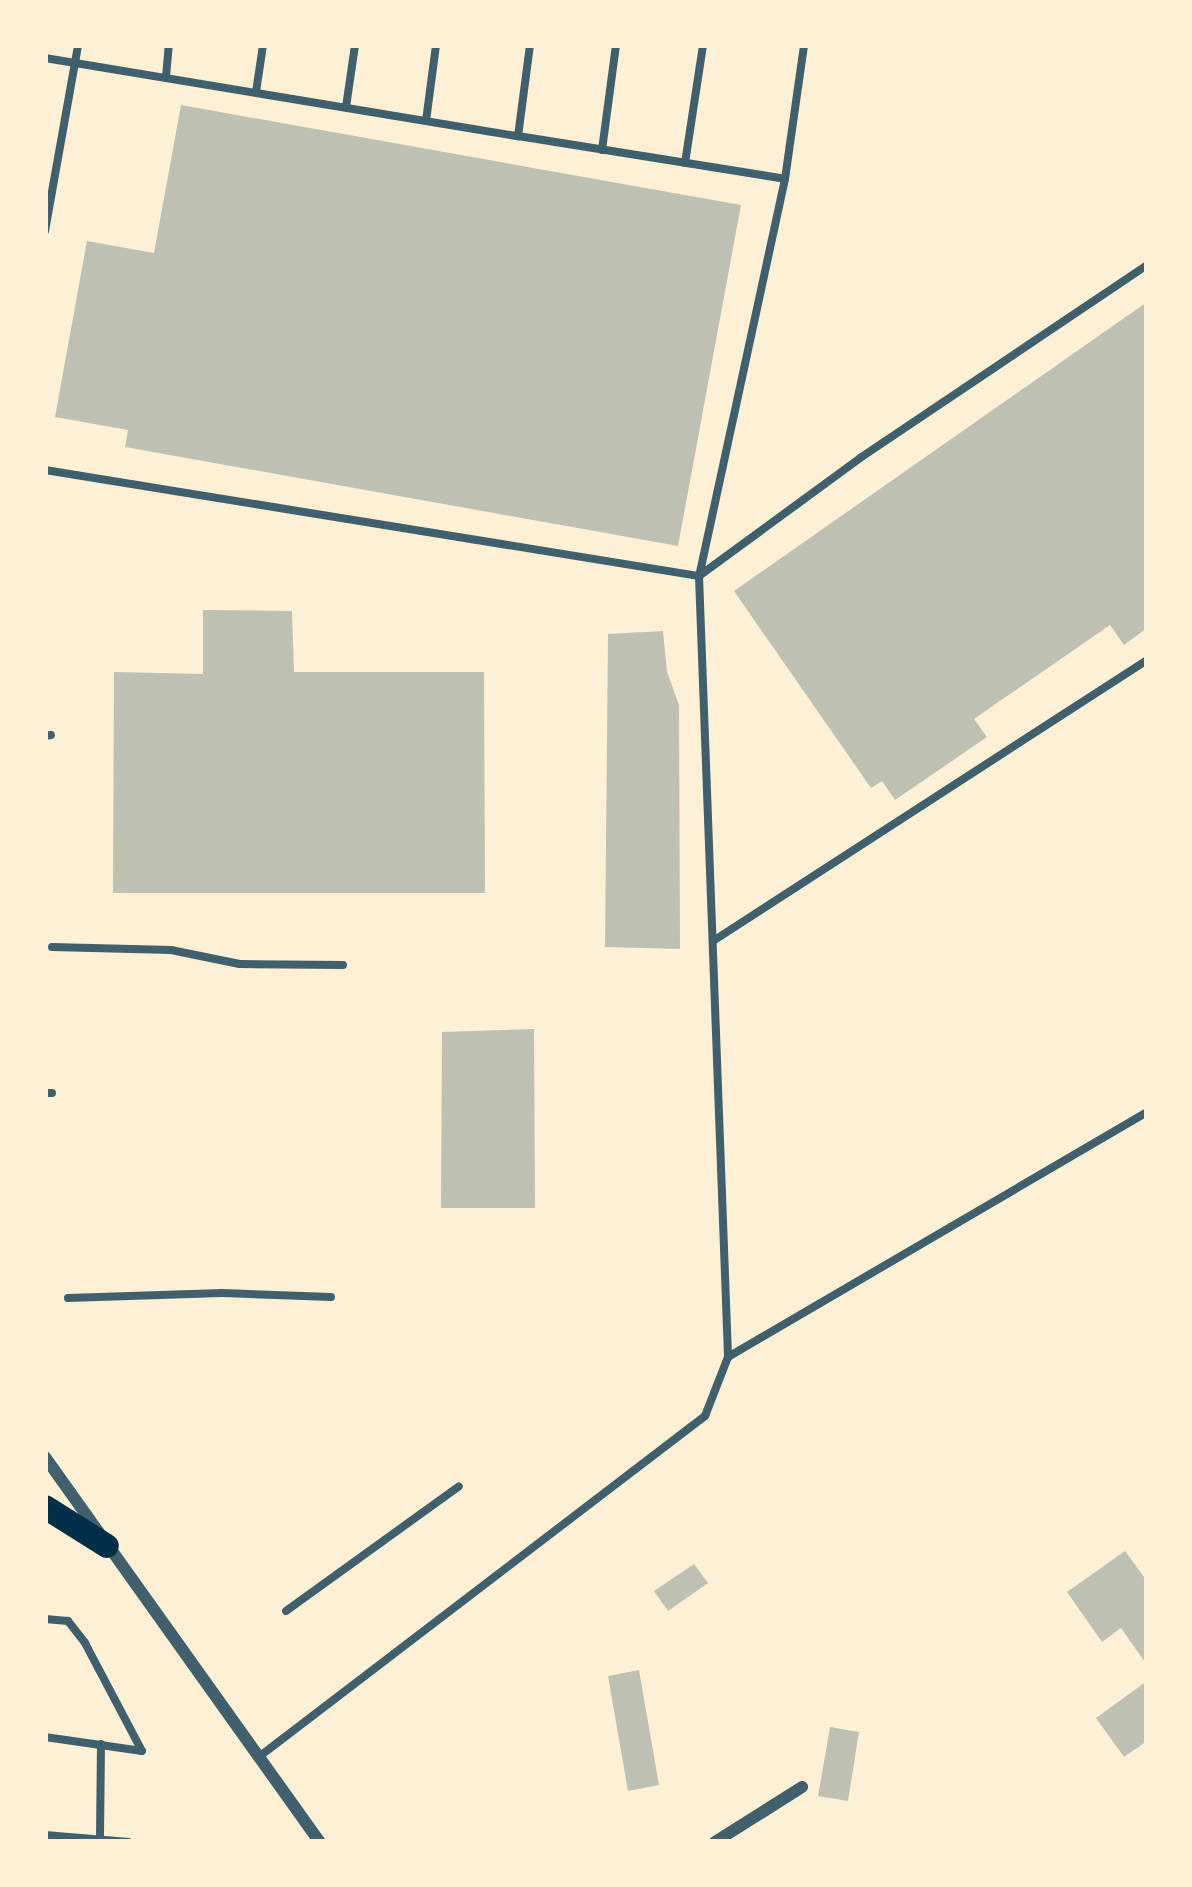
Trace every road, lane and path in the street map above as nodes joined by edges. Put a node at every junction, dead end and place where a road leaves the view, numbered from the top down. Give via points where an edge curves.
1 (78, 45) edge
2 (169, 45) edge
3 (263, 45) edge
4 (355, 45) edge
5 (436, 45) edge
6 (530, 45) edge
7 (616, 45) edge
8 (703, 45) edge
9 (804, 45) edge
10 (45, 58) edge
11 (75, 62) junction
12 (166, 77) junction
13 (256, 92) junction
14 (346, 107) junction
15 (426, 121) junction
16 (518, 136) junction
17 (602, 150) junction
18 (685, 163) junction
19 (785, 178) junction
20 (45, 231) edge
21 (1147, 265) edge
22 (45, 470) edge
23 (699, 576) junction
24 (1147, 660) edge
25 (712, 942) junction
26 (52, 947) dead end
27 (343, 965) dead end
28 (1147, 1112) edge
29 (331, 1297) dead end
30 (68, 1298) dead end
31 (728, 1357) junction
32 (45, 1457) edge
33 (459, 1486) dead end
34 (45, 1508) edge
35 (107, 1546) junction
36 (286, 1611) dead end
37 (45, 1619) edge
38 (45, 1737) edge
39 (101, 1744) junction
40 (259, 1757) junction
41 (802, 1787) dead end
42 (45, 1835) edge
43 (100, 1838) junction
44 (129, 1842) edge
45 (320, 1842) edge
46 (715, 1842) edge

1 - 11 lane
2 - 12 lane
3 - 13 lane
4 - 14 lane
5 - 15 lane
6 - 16 lane
7 - 17 lane
8 - 18 lane
9 - 19 lane
10 - 11 lane
11 - 12 lane
11 - 20 lane
12 - 13 lane
13 - 14 lane
14 - 15 lane
15 - 16 lane
16 - 17 lane
17 - 18 lane
18 - 19 lane
19 - 23 lane
21 - 23 lane
22 - 23 lane
23 - 25 lane
24 - 25 lane
25 - 31 lane
26 - 27 lane
28 - 31 lane
29 - 30 lane
31 - 40 lane via 705,1416
32 - 35 street
33 - 36 lane
34 - 35 main road
35 - 40 street
37 - 39 lane via 68,1621 85,1643 142,1751
38 - 39 lane
39 - 43 lane
40 - 45 street
41 - 46 street
42 - 43 lane
43 - 44 lane

